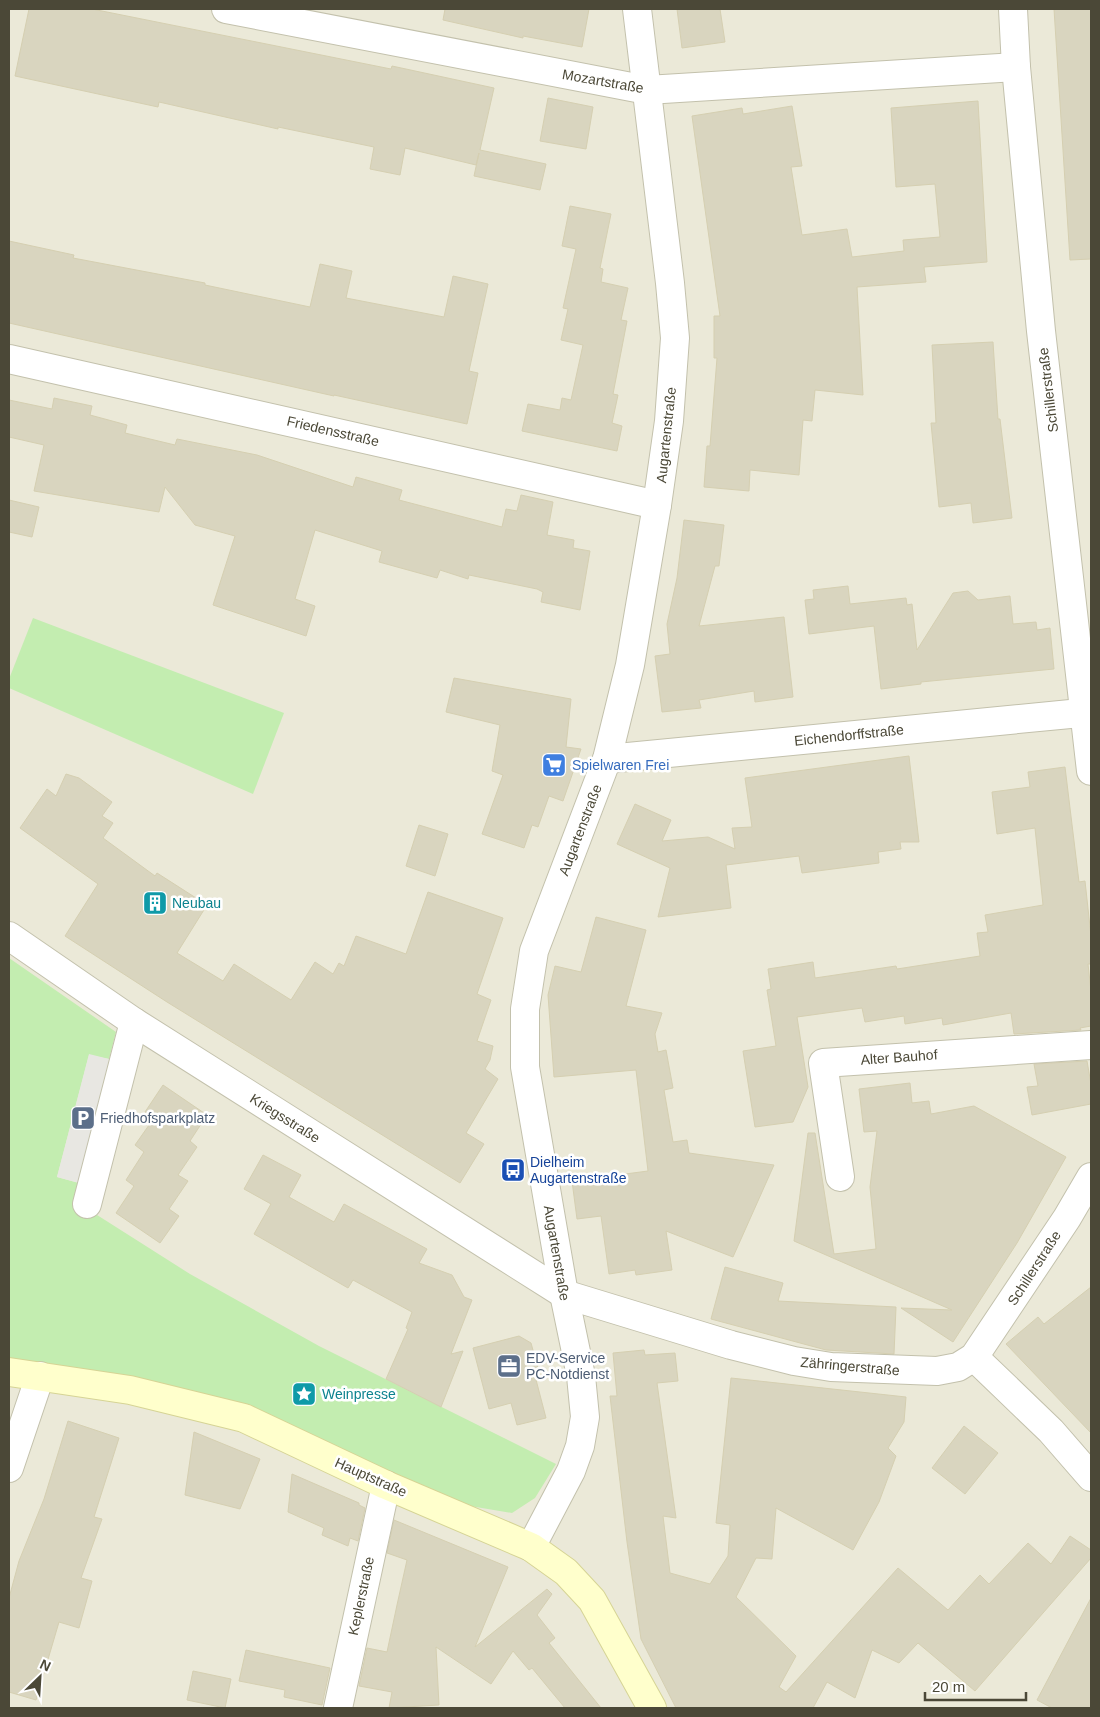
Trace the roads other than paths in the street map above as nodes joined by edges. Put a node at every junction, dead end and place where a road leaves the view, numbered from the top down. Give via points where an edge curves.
1 (226, 9) edge
2 (637, 9) edge
3 (1013, 9) edge
4 (1016, 67) junction
5 (647, 90) junction
6 (9, 359) edge
7 (657, 505) junction
8 (1088, 712) edge
9 (607, 759) junction
10 (1091, 772) edge
11 (9, 936) edge
12 (134, 1022) junction
13 (1091, 1044) edge
14 (840, 1177) dead end
15 (1091, 1177) edge
16 (87, 1204) dead end
17 (564, 1294) junction
18 (974, 1357) junction
19 (9, 1372) edge
20 (40, 1376) junction
21 (9, 1468) edge
22 (1091, 1477) edge
23 (386, 1485) junction
24 (531, 1547) junction
25 (338, 1708) edge
26 (652, 1708) edge

1 - 5 street, Mozartstraße
2 - 5 street, Augartenstraße
3 - 4 street, Schillerstraße
4 - 5 street, Mozartstraße
4 - 8 street, Schillerstraße via 1041,331
5 - 7 street, Augartenstraße via 675,338 669,420
6 - 7 street, Friedensstraße
7 - 9 street, Augartenstraße via 630,665
8 - 9 street, Eichendorffstraße
8 - 10 street, Schillerstraße
9 - 17 street, Augartenstraße via 534,951 524,1009 526,1067
11 - 12 street, Kriegsstraße
12 - 16 street
12 - 17 street, Kriegsstraße
13 - 14 street, Alter Bauhof via 823,1063
15 - 18 street, Schillerstraße
17 - 18 street, Zähringerstraße via 731,1345 831,1367 937,1372 958,1367
17 - 24 street, Augartenstraße via 582,1376 585,1417 571,1471
18 - 22 street via 1051,1431
19 - 20 street, Hauptstraße
20 - 21 street
20 - 23 street, Hauptstraße via 130,1390 244,1418
23 - 24 street, Hauptstraße
23 - 25 street, Keplerstraße
24 - 26 street, Hauptstraße via 566,1572 592,1600

